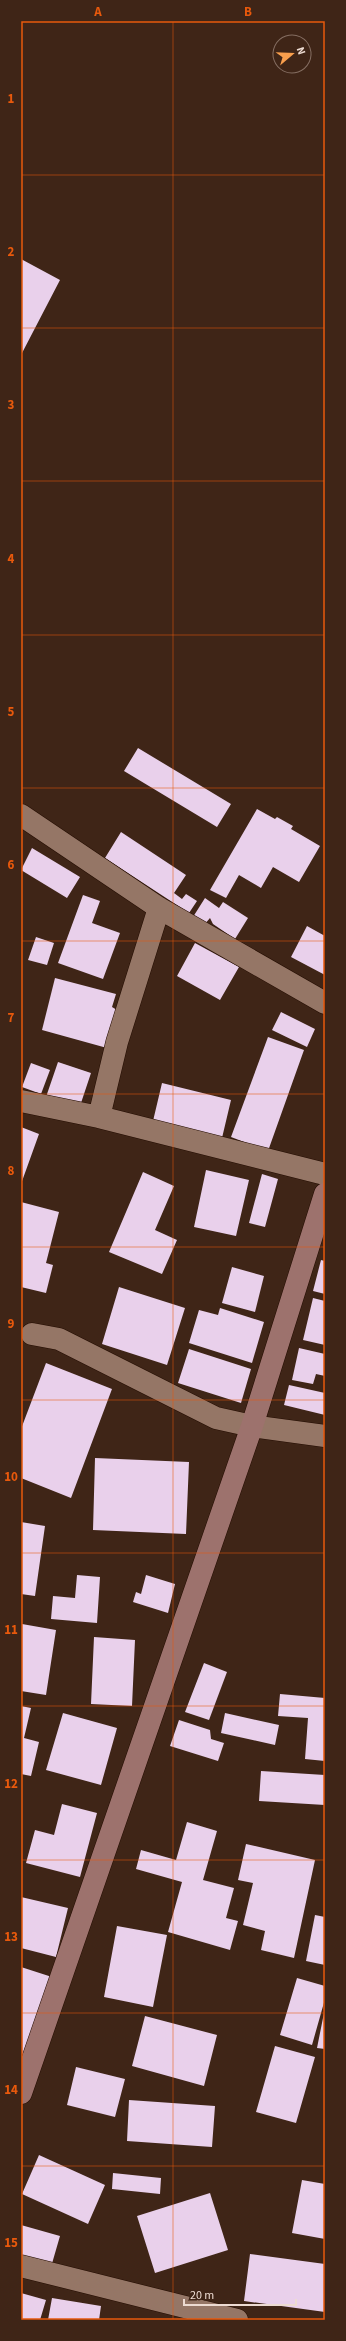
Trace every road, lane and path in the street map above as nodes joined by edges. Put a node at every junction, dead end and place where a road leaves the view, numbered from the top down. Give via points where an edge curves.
1 (21, 815) edge
2 (159, 908) junction
3 (325, 1003) edge
4 (21, 1101) edge
5 (99, 1117) junction
6 (325, 1174) edge
7 (325, 1194) edge
8 (32, 1334) dead end
9 (252, 1426) junction
10 (325, 1436) edge
11 (21, 2093) edge
12 (21, 2266) edge
13 (237, 2320) edge

1 - 2 street
2 - 3 street
2 - 5 street via 117,1042
4 - 5 street
5 - 6 street
7 - 9 street
8 - 9 street via 60,1339 216,1418
9 - 10 street
9 - 11 street
12 - 13 street

